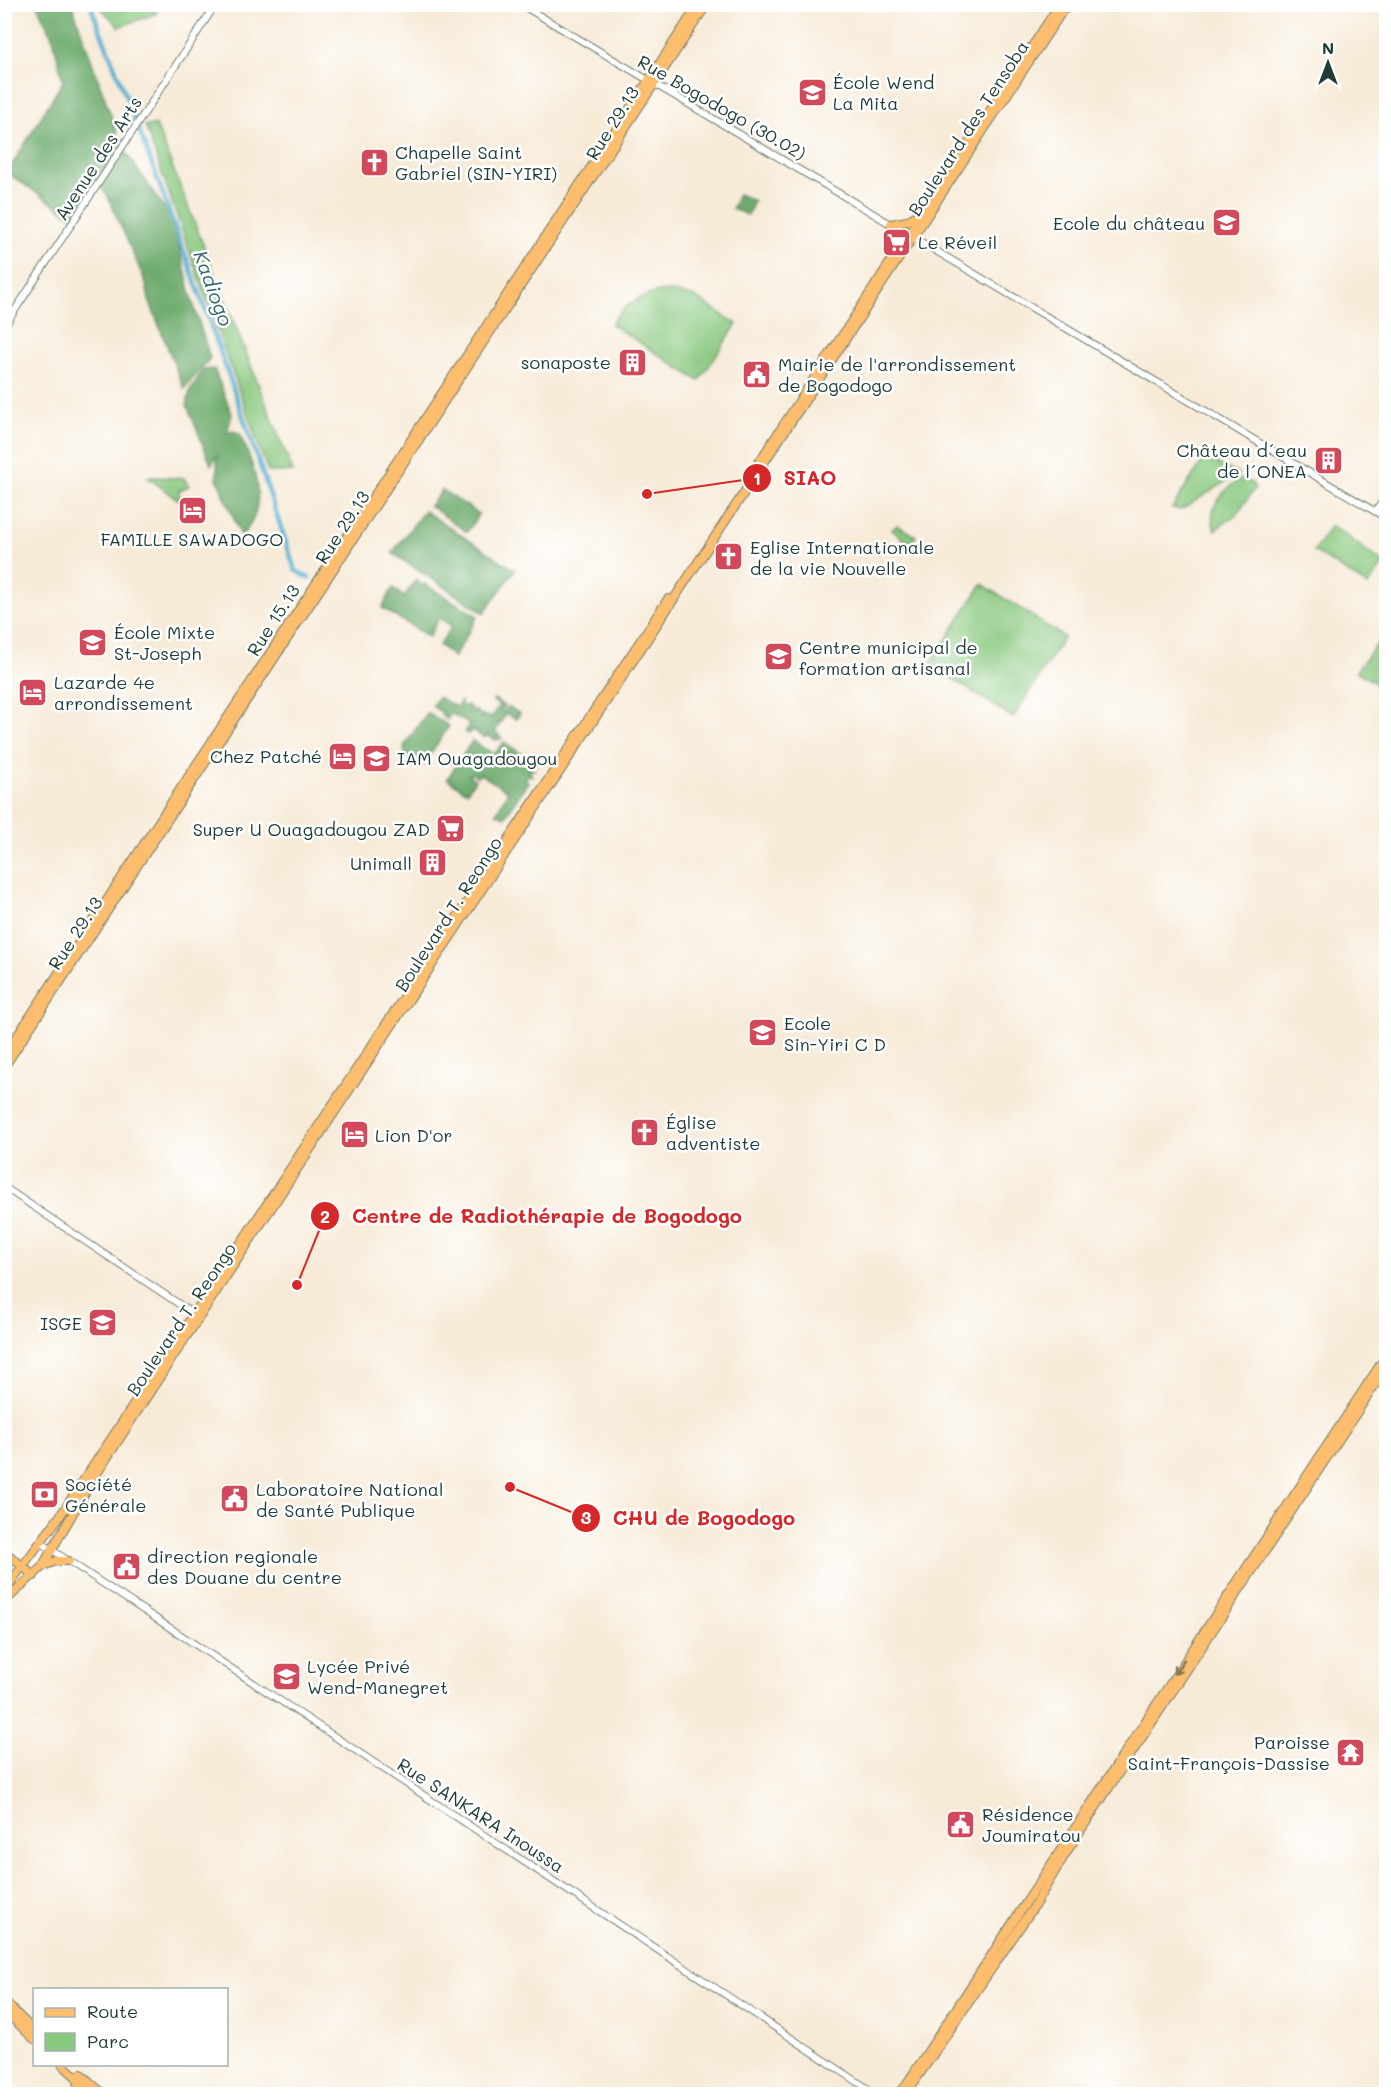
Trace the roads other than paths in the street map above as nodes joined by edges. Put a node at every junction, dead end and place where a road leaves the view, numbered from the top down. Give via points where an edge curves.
1 (216, 4) edge
2 (520, 4) edge
3 (699, 4) edge
4 (707, 4) edge
5 (1060, 4) edge
6 (1067, 4) edge
7 (651, 82) junction
8 (923, 211) junction
9 (891, 224) junction
10 (911, 236) junction
11 (892, 259) junction
12 (4, 327) edge
13 (1386, 496) edge
14 (1376, 511) junction
15 (1386, 518) edge
16 (4, 1056) edge
17 (4, 1067) edge
18 (4, 1187) edge
19 (195, 1314) junction
20 (1386, 1356) edge
21 (1386, 1368) edge
22 (40, 1542) junction
23 (53, 1550) junction
24 (7, 1552) edge
25 (34, 1552) junction
26 (69, 1561) junction
27 (23, 1567) junction
28 (42, 1567) junction
29 (34, 1576) junction
30 (4, 1591) edge
31 (4, 1602) edge
32 (4, 2001) edge
33 (4, 2010) edge
34 (33, 2030) edge
35 (33, 2038) edge
36 (64, 2066) edge
37 (73, 2066) edge
38 (78, 2079) junction
39 (94, 2091) edge
40 (80, 2094) edge
41 (876, 2094) edge
42 (900, 2094) edge
43 (906, 2094) edge

1 - 12 street, Avenue des Arts
2 - 7 street, Rue Bogodogo (30.02)
3 - 7 main road, Rue 29.13
4 - 7 main road, Rue 29.13
5 - 8 main road, Boulevard des Tensoba
6 - 10 main road, Boulevard des Tensoba
7 - 9 street, Rue Bogodogo (30.02)
7 - 16 main road, Rue 15.13
7 - 17 main road, Rue 29.13 via 596,176
8 - 9 main road via 908,221
8 - 10 main road, Boulevard des Tensoba
9 - 10 street, Rue Bogodogo (30.02)
9 - 11 main road via 896,238
10 - 11 main road, Boulevard T. Reongo
10 - 14 street, Rue Bogodogo (30.02)
10 - 19 main road, Boulevard T. Reongo
11 - 19 main road, Boulevard T. Reongo
13 - 14 street
14 - 15 street, Rue Bogodogo (30.02)
18 - 19 street
19 - 22 main road, Boulevard T. Reongo
19 - 23 main road, Boulevard T. Reongo
20 -> 42 main road
21 - 43 main road via 1033,1908
22 - 23 street, Rue SANKARA Inoussa
22 - 25 main road, Boulevard T. Reongo
23 - 26 street, Rue SANKARA Inoussa
23 - 28 main road, Boulevard T. Reongo
24 - 25 main road
24 - 27 main road
25 - 27 main road, Boulevard T. Reongo
26 - 28 main road
26 - 41 street, Rue SANKARA Inoussa
27 - 29 main road
27 - 30 main road, Boulevard T. Reongo
28 - 29 main road, Boulevard T. Reongo
29 - 31 main road, Boulevard T. Reongo
32 - 34 highway
33 - 35 highway
36 - 38 highway
37 - 39 highway
38 - 39 highway
38 - 40 highway
39 - 40 street

